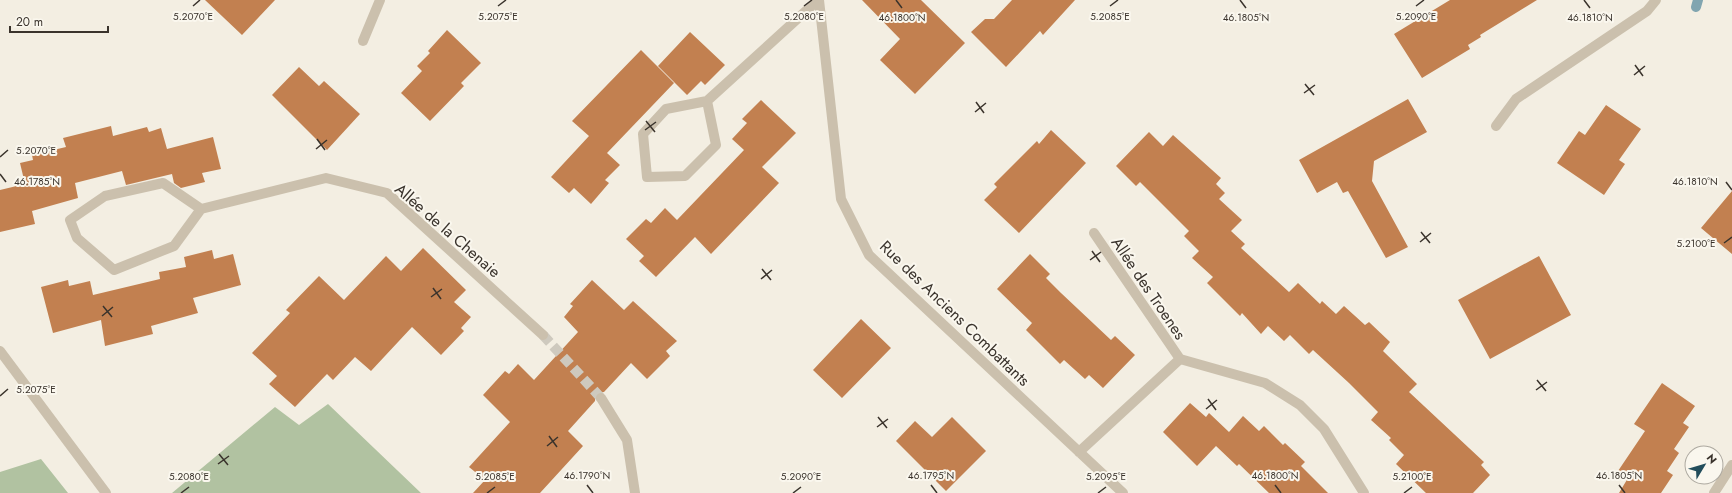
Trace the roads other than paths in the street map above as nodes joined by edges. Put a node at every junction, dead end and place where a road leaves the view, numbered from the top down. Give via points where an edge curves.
1 (380, 0) edge
2 (819, 0) edge
3 (1656, 0) edge
4 (362, 41) dead end
5 (707, 101) junction
6 (1496, 126) dead end
7 (201, 209) junction
8 (1094, 233) dead end
9 (542, 335) tunnel mouth
10 (0, 351) edge
11 (1180, 359) junction
12 (601, 398) tunnel mouth
13 (1079, 452) junction
14 (1732, 465) edge
15 (106, 493) edge
16 (636, 493) edge
17 (1123, 493) edge
18 (1364, 493) edge
19 (1714, 493) edge

1 - 4 street
2 - 5 street
2 - 13 street, Rue des Anciens Combattants via 841,199 869,255
3 - 6 street via 1647,11 1516,99
5 - 5 street via 666,109 642,134 648,177 685,176 716,145
7 - 7 street via 174,246 114,270 77,238 70,220 105,196 163,183
7 - 9 street, Allée de la Chenaie via 326,178 387,193
8 - 11 street, Allée des Troenes
10 - 15 street
11 - 13 street, Allée des Troenes
11 - 18 street, Allée des Troenes via 1264,383 1300,405 1324,429
12 - 16 street via 628,440
13 - 17 street, Rue des Anciens Combattants
14 - 19 street

